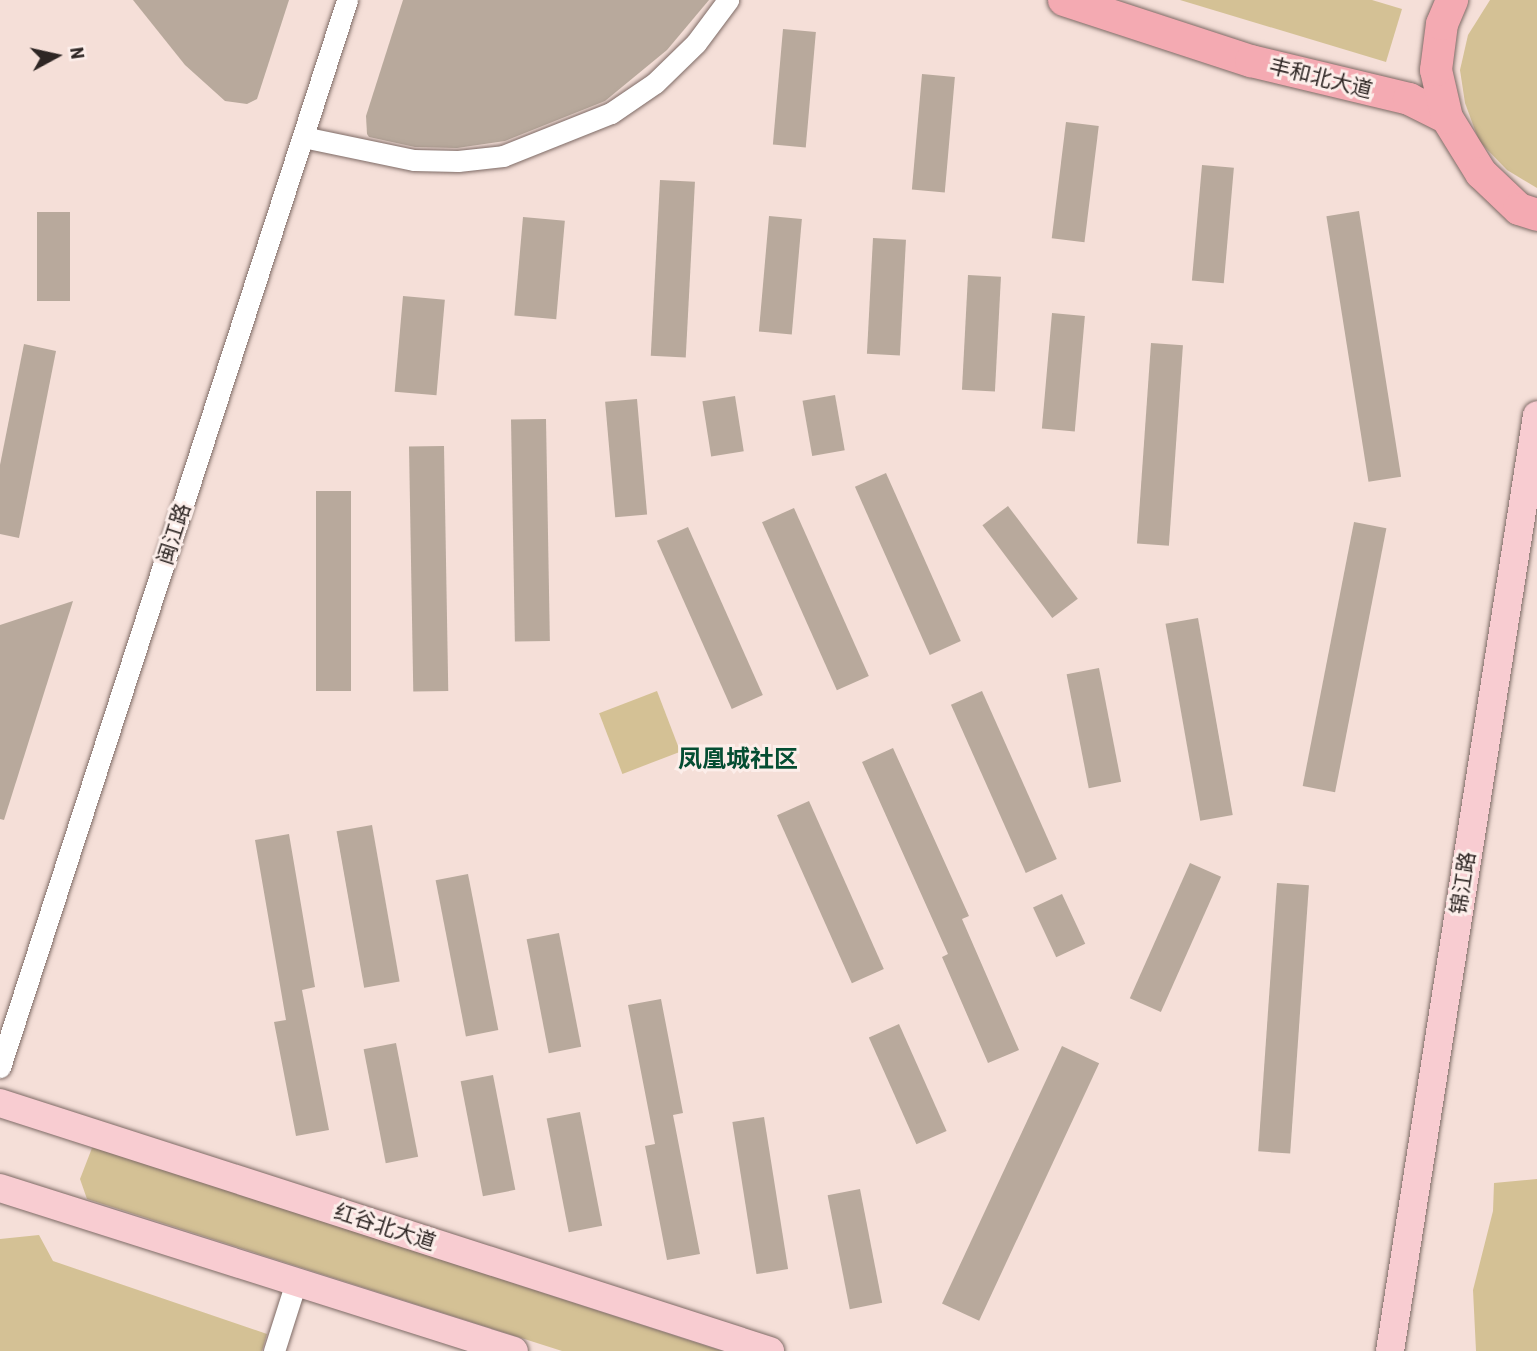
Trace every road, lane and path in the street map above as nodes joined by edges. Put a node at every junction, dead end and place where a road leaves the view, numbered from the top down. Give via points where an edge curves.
1 (347, 0) edge
2 (728, 0) edge
3 (1064, 0) edge
4 (1452, 0) edge
5 (1447, 118) junction
6 (303, 137) junction
7 (1537, 215) edge
8 (1537, 415) edge
9 (0, 1067) edge
10 (0, 1103) edge
11 (0, 1188) edge
12 (296, 1282) junction
13 (274, 1351) edge
14 (514, 1351) edge
15 (771, 1351) edge
16 (1390, 1351) edge

1 - 6 street, 闽江路
2 - 6 street via 696,43 655,83 611,113 503,156 414,160
3 - 5 highway, 丰和北大道 via 1251,61 1409,99
4 - 5 highway via 1442,24 1436,69
5 - 7 highway via 1481,173 1519,209
6 - 9 street, 闽江路
8 - 16 main road, 锦江路
10 - 15 main road, 红谷北大道
11 - 12 main road
12 - 13 street
12 - 14 main road

